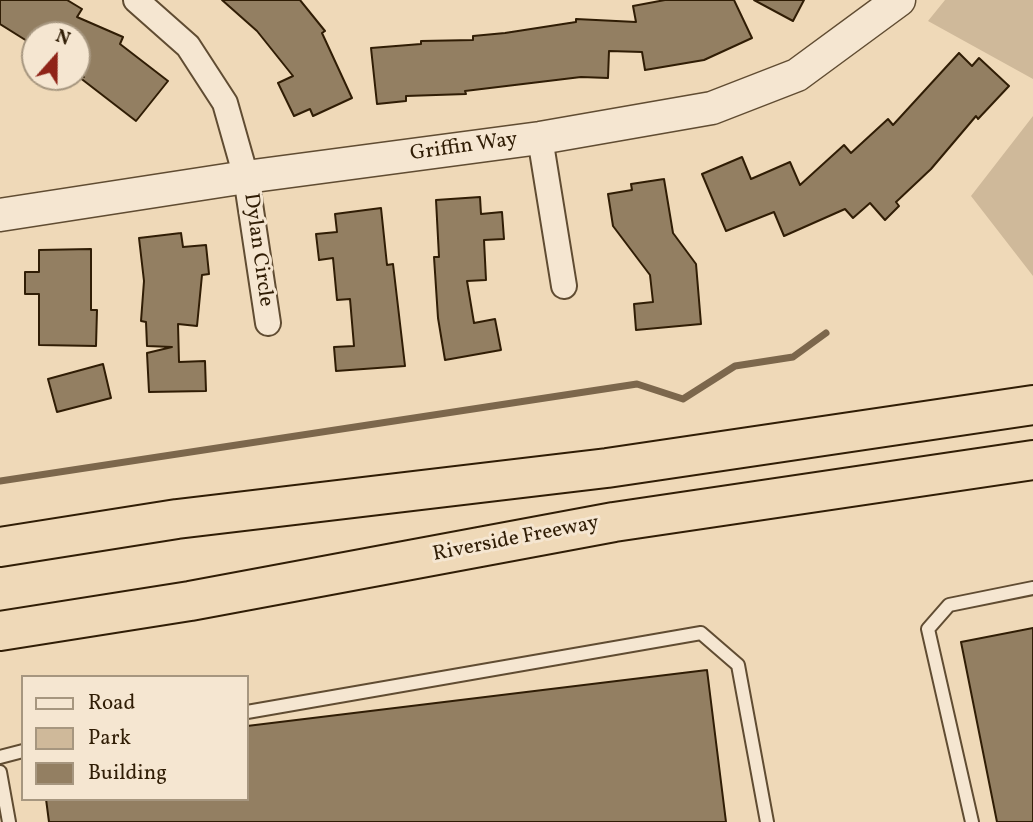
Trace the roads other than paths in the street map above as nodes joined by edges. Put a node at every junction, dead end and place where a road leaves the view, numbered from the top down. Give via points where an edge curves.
1 (136, 0) edge
2 (899, 0) edge
3 (540, 138) junction
4 (246, 177) junction
5 (0, 215) edge
6 (564, 286) dead end
7 (268, 323) dead end
8 (1033, 405) edge
9 (1033, 460) edge
10 (0, 547) edge
11 (1033, 588) edge
12 (0, 631) edge
13 (248, 712) edge
14 (21, 752) edge
15 (0, 757) edge
16 (0, 772) edge
17 (9, 822) edge
18 (767, 822) edge
19 (972, 822) edge

1 - 4 street, Dylan Circle via 188,46 225,103
2 - 3 street, Griffin Way via 797,75 712,108
3 - 4 street, Griffin Way
3 - 6 street
4 - 5 street, Griffin Way
4 - 7 street, Dylan Circle
8 - 10 highway via 607,468 177,519
9 - 12 highway, Riverside Freeway via 614,522 190,601
11 - 19 lane via 949,605 928,629
13 - 18 lane via 701,633 738,665
14 - 15 lane
16 - 17 lane

